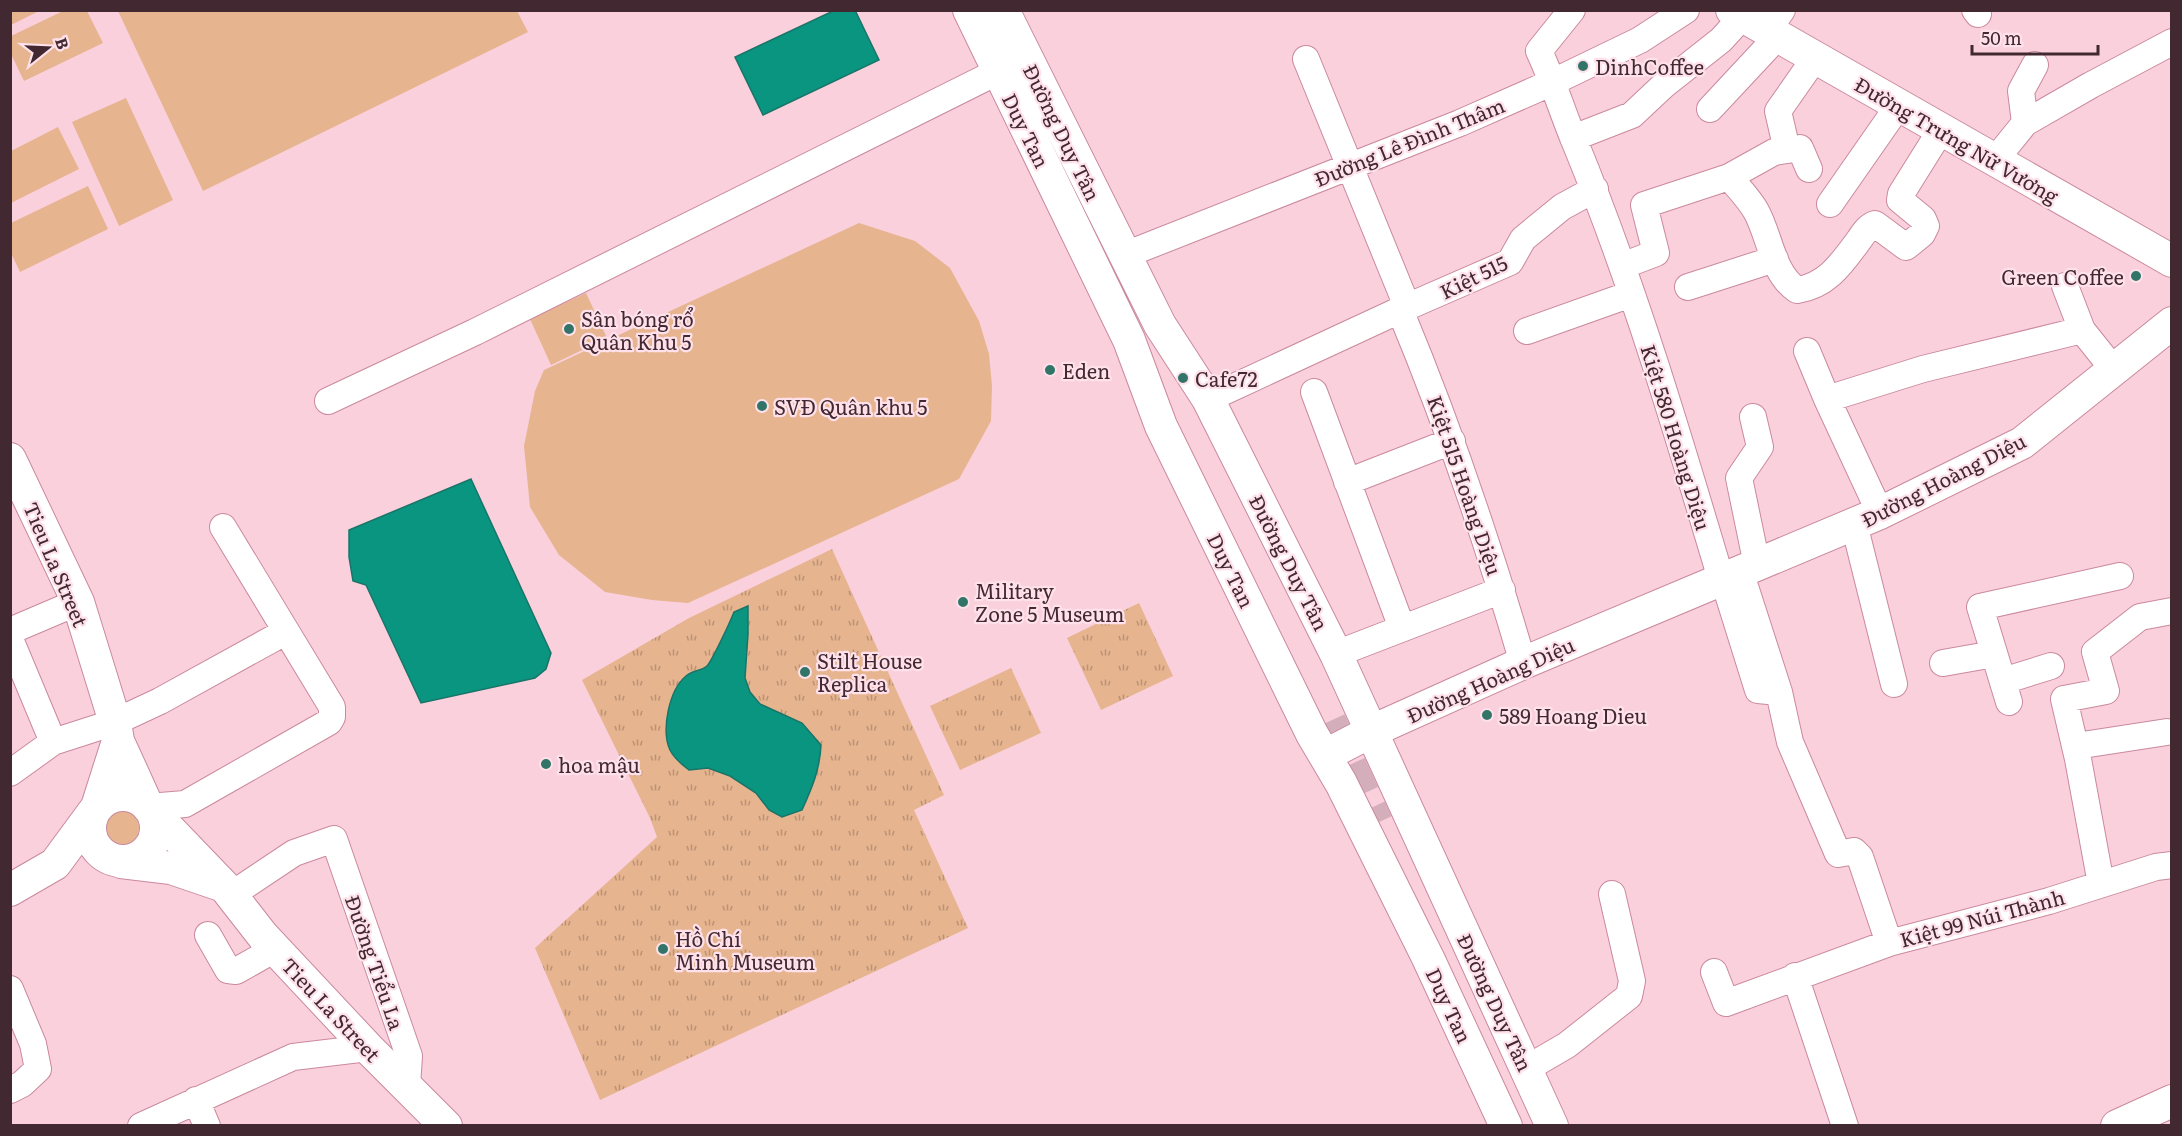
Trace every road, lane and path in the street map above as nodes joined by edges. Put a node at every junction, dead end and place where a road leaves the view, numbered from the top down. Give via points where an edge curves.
1 (969, 10) edge
2 (1003, 10) edge
3 (1572, 10) edge
4 (1686, 10) edge
5 (1760, 21) edge
6 (2172, 42) edge
7 (1026, 58) junction
8 (1815, 58) junction
9 (1306, 59) dead end
10 (2035, 65) dead end
11 (998, 72) junction
12 (1553, 82) junction
13 (1899, 105) junction
14 (1710, 110) dead end
15 (2025, 123) junction
16 (1941, 130) junction
17 (1573, 138) junction
18 (1787, 150) junction
19 (1995, 160) junction
20 (1348, 166) junction
21 (1809, 168) dead end
22 (1729, 177) junction
23 (1595, 189) junction
24 (1830, 204) dead end
25 (1125, 255) junction
26 (1775, 259) junction
27 (2172, 261) edge
28 (1622, 266) junction
29 (2066, 286) dead end
30 (1688, 287) dead end
31 (1631, 294) junction
32 (1400, 310) junction
33 (2172, 323) edge
34 (1160, 325) junction
35 (2082, 330) junction
36 (1527, 331) dead end
37 (1129, 339) junction
38 (1807, 351) dead end
39 (2114, 370) junction
40 (1314, 392) dead end
41 (1208, 399) junction
42 (1827, 399) junction
43 (328, 401) dead end
44 (1754, 417) dead end
45 (1452, 441) junction
46 (10, 459) edge
47 (1347, 482) junction
48 (1867, 518) junction
49 (223, 527) dead end
50 (1735, 573) junction
51 (2120, 576) dead end
52 (1502, 590) junction
53 (78, 602) junction
54 (2172, 611) edge
55 (1402, 628) junction
56 (10, 631) edge
57 (285, 632) junction
58 (10, 639) edge
59 (1336, 654) junction
60 (1994, 654) junction
61 (1523, 663) junction
62 (1943, 663) dead end
63 (2051, 666) dead end
64 (1894, 684) dead end
65 (116, 731) junction
66 (1372, 731) junction
67 (2167, 732) dead end
68 (53, 742) junction
69 (2076, 747) junction
70 (1326, 755) junction
71 (10, 773) edge
72 (96, 807) junction
73 (148, 807) junction
74 (124, 862) junction
75 (55, 864) junction
76 (2172, 865) edge
77 (2101, 884) junction
78 (10, 890) edge
79 (227, 890) junction
80 (1612, 894) dead end
81 (208, 935) dead end
82 (1889, 942) junction
83 (275, 949) junction
84 (1714, 972) dead end
85 (1795, 976) junction
86 (10, 989) edge
87 (1498, 1006) junction
88 (1459, 1025) junction
89 (368, 1048) junction
90 (1526, 1069) junction
91 (407, 1086) junction
92 (10, 1090) edge
93 (196, 1100) junction
94 (2172, 1101) edge
95 (141, 1125) edge
96 (207, 1125) edge
97 (446, 1125) edge
98 (1506, 1125) edge
99 (1552, 1125) edge
100 (1845, 1125) edge
101 (2117, 1125) edge

1 - 11 main road, Duy Tan
2 - 7 main road, Đường Duy Tân
3 - 12 street, Kiệt 580 Hoàng Diệu via 1539,51
4 - 12 street, Đường Lê Đình Thâm via 1640,40
5 - 8 main road, Đường Trưng Nữ Vương
5 - 14 street
5 - 17 street via 1721,40 1632,115
6 - 15 street
7 - 11 street
7 - 25 main road, Đường Duy Tân
8 - 13 main road, Đường Trưng Nữ Vương
8 - 18 street via 1778,111
9 - 20 street, Kiệt 515 Hoàng Diệu
10 - 15 street via 2021,91
11 - 37 main road, Duy Tan
11 - 43 street
12 - 17 street, Kiệt 580 Hoàng Diệu
12 - 20 street, Đường Lê Đình Thâm
13 - 16 main road, Đường Trưng Nữ Vương
13 - 24 street
15 - 19 street
16 - 19 main road, Đường Trưng Nữ Vương
16 - 26 street via 1901,194 1900,200 1926,226 1906,247 1875,224 1869,226 1828,278 1797,290
17 - 23 street, Kiệt 580 Hoàng Diệu
18 - 21 street via 1800,148
18 - 22 street via 1774,152
19 - 27 main road, Đường Trưng Nữ Vương
20 - 25 street, Đường Lê Đình Thâm
20 - 32 street, Kiệt 515 Hoàng Diệu via 1404,299
22 - 26 street via 1756,210
22 - 28 street via 1644,205 1656,253
23 - 28 street, Kiệt 580 Hoàng Diệu
23 - 32 street, Kiệt 515 via 1562,207 1523,239 1510,262
25 - 34 main road, Đường Duy Tân
26 - 30 street
28 - 31 street, Kiệt 580 Hoàng Diệu
29 - 35 street
31 - 36 street
31 - 50 street, Kiệt 580 Hoàng Diệu
32 - 41 street, Kiệt 515
32 - 45 street, Kiệt 515 Hoàng Diệu
33 - 39 main road, Đường Hoàng Diệu
34 - 37 main road via 1193,406 1338,716 1177,414
34 - 41 main road, Đường Duy Tân
35 - 39 street
35 - 42 street via 1923,369
37 - 70 main road, Duy Tan via 1161,426 1312,734
38 - 42 street
39 - 48 main road, Đường Hoàng Diệu via 2022,443
40 - 47 street
41 - 59 main road, Đường Duy Tân
42 - 48 street
44 - 50 street via 1760,447 1739,478
45 - 47 street
45 - 52 street, Kiệt 515 Hoàng Diệu
46 - 53 main road, Tieu La Street
47 - 55 street
48 - 50 main road, Đường Hoàng Diệu
48 - 64 street
49 - 57 street
50 - 61 main road, Đường Hoàng Diệu
50 - 82 street via 1758,690 1779,692 1790,742 1815,804 1838,854 1854,851 1860,857
51 - 60 street via 1980,607
52 - 55 street
52 - 61 street, Kiệt 515 Hoàng Diệu
53 - 56 street
53 - 65 main road, Tieu La Street
54 - 69 street via 2140,617 2095,652 2106,691 2064,699
55 - 59 street
57 - 65 street via 160,701
57 - 73 street via 332,707 329,722 185,804
58 - 68 street
59 - 66 main road, Đường Duy Tân
60 - 62 street
60 - 63 street via 2006,692
61 - 66 main road, Đường Hoàng Diệu
65 - 68 street
65 - 72 main road
65 - 73 main road, Tieu La Street
66 - 70 main road, Đường Hoàng Diệu
66 - 87 main road, Đường Duy Tân
67 - 69 street
68 - 71 street
69 - 77 street
70 - 88 main road, Duy Tan
72 - 73 main road via 122,795 132,796
72 - 74 main road via 89,828 96,848 103,856
72 - 75 main road
73 - 74 main road via 155,819 154,839 142,855
73 - 79 main road, Tieu La Street
74 - 75 main road
74 - 79 main road, Tieu La Street via 191,873
75 - 78 main road
76 - 77 street, Kiệt 99 Núi Thành
77 - 82 street, Kiệt 99 Núi Thành
79 - 83 main road, Tieu La Street
79 - 91 street, Đường Tiểu La via 294,853 334,839 409,1056
80 - 90 street via 1632,981 1629,996 1567,1045
81 - 83 street via 228,970 236,971
82 - 85 street, Kiệt 99 Núi Thành
83 - 89 main road, Tieu La Street
84 - 85 street, Kiệt 99 Núi Thành via 1726,1002
85 - 100 street
86 - 92 street via 33,1044 38,1070
87 - 88 main road
87 - 90 main road, Đường Duy Tân
88 - 98 main road, Duy Tan
89 - 91 main road, Tieu La Street
89 - 93 street via 293,1057
90 - 99 main road, Đường Duy Tân
91 - 97 main road, Tieu La Street
93 - 95 street
93 - 96 street
94 - 101 main road

